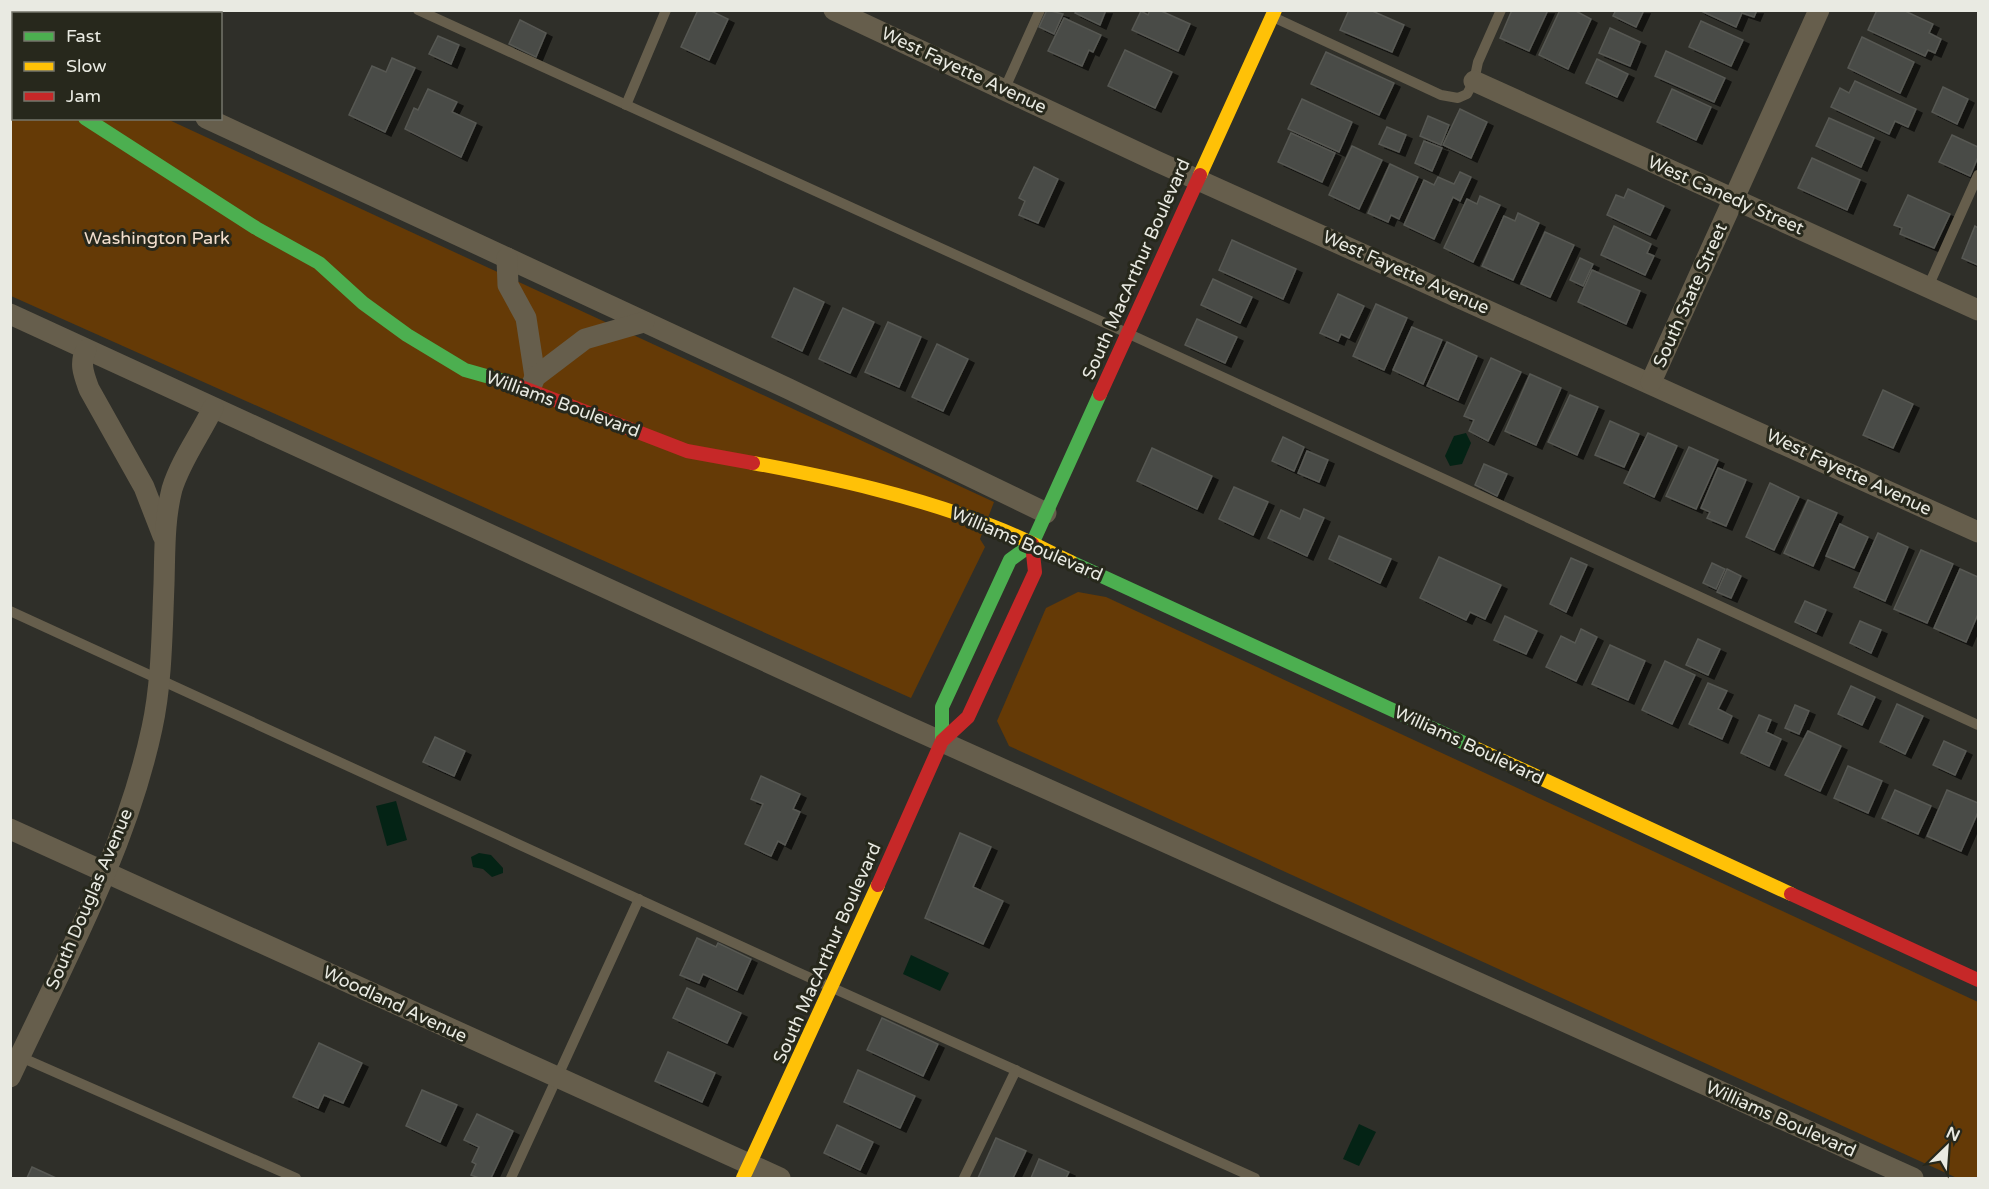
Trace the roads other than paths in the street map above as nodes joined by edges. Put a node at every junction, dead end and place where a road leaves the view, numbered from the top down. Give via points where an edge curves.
1 (417, 10) edge
2 (666, 10) edge
3 (834, 10) edge
4 (1040, 10) edge
5 (1501, 10) edge
6 (1819, 10) edge
7 (1274, 14) edge
8 (872, 19) edge
9 (1474, 81) junction
10 (1005, 88) junction
11 (626, 105) junction
12 (87, 120) edge
13 (210, 120) edge
14 (1978, 176) edge
15 (1197, 178) junction
16 (1734, 198) junction
17 (507, 258) junction
18 (1928, 287) junction
19 (1978, 310) edge
20 (10, 314) edge
21 (644, 322) junction
22 (1127, 333) junction
23 (86, 350) junction
24 (1651, 382) junction
25 (533, 383) junction
26 (213, 408) junction
27 (1046, 513) junction
28 (1978, 532) edge
29 (164, 537) junction
30 (1032, 543) junction
31 (10, 611) edge
32 (159, 679) junction
33 (1978, 725) edge
34 (942, 741) junction
35 (10, 829) edge
36 (105, 871) junction
37 (639, 899) junction
38 (1978, 980) edge
39 (832, 988) junction
40 (15, 1054) edge
41 (1016, 1070) junction
42 (10, 1077) edge
43 (558, 1078) junction
44 (746, 1172) edge
45 (296, 1179) edge
46 (511, 1179) edge
47 (780, 1179) edge
48 (964, 1179) edge
49 (1255, 1179) edge
50 (1913, 1179) edge

1 - 11 lane
2 - 11 lane
3 - 8 street, West Fayette Avenue
4 - 10 lane
5 - 9 lane via 1478,62
6 - 16 street, South State Street
7 - 9 lane via 1441,94 1458,98 1467,94
7 - 15 street, South MacArthur Boulevard
8 - 10 street, West Fayette Avenue
9 - 16 street, West Canedy Street
10 - 15 street, West Fayette Avenue
11 - 22 lane
12 - 25 street, Williams Boulevard via 256,228 320,263 363,303 465,370
13 - 17 street, Williams Boulevard
14 - 18 lane
15 - 22 street, South MacArthur Boulevard
15 - 24 street, West Fayette Avenue
16 - 18 street, West Canedy Street
16 - 24 street, South State Street
17 - 21 street, Williams Boulevard
17 - 25 street via 508,285 526,318
18 - 19 street, West Canedy Street
20 - 23 street, Williams Boulevard
21 - 25 street via 585,339
21 - 27 street, Williams Boulevard
22 - 27 street, South MacArthur Boulevard
22 - 33 lane
23 - 26 street, Williams Boulevard
23 - 29 street, South Douglas Avenue via 82,359 86,380 144,487
24 - 28 street, West Fayette Avenue
25 - 30 street, Williams Boulevard via 687,451 914,498
26 - 29 street, South Douglas Avenue via 172,489
26 - 34 street, Williams Boulevard
27 - 30 street, South MacArthur Boulevard
29 - 32 street, South Douglas Avenue
30 - 34 street, South MacArthur Boulevard via 1010,560 942,707
30 - 34 street, South MacArthur Boulevard via 1035,572 968,717
30 - 38 street, Williams Boulevard
31 - 32 lane
32 - 36 street, South Douglas Avenue via 147,747
32 - 37 lane
34 - 39 street, South MacArthur Boulevard
34 - 50 street, Williams Boulevard
35 - 36 street, Woodland Avenue
36 - 40 street, South Douglas Avenue
36 - 43 street, Woodland Avenue
37 - 39 lane
37 - 43 lane
39 - 41 lane
39 - 44 street, South MacArthur Boulevard
40 - 42 street, South Douglas Avenue
40 - 45 lane
41 - 48 lane
41 - 49 lane
43 - 44 street, Woodland Avenue
43 - 46 lane
44 - 47 street, Woodland Avenue

